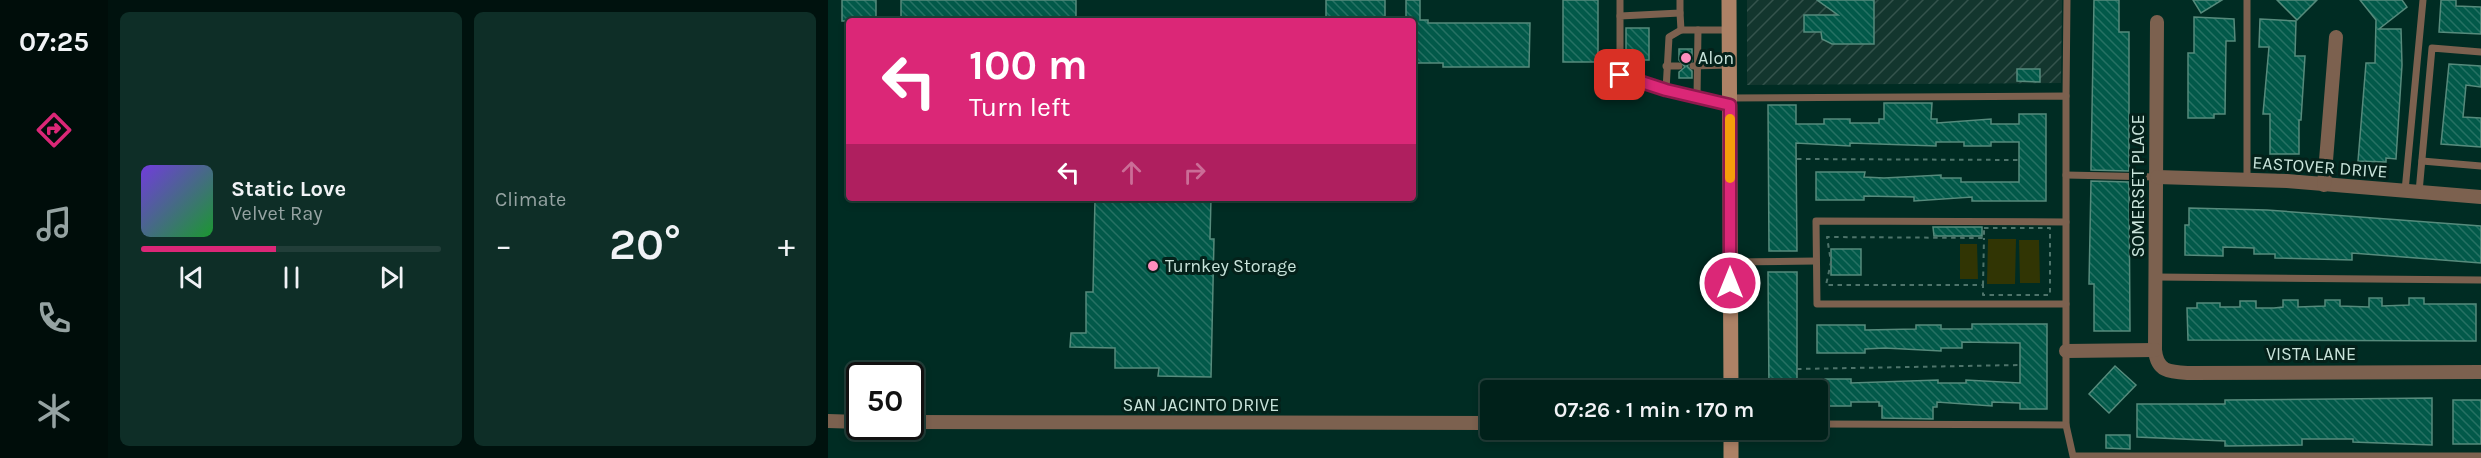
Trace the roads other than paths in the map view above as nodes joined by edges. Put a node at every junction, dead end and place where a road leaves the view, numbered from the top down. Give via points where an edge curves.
1 (1620, 0) edge
2 (1680, 0) edge
3 (1729, 0) edge
4 (2067, 0) edge
5 (2247, 0) edge
6 (2423, 0) edge
7 (1680, 13) junction
8 (1620, 16) junction
9 (2157, 22) dead end
10 (1681, 30) junction
11 (1698, 30) junction
12 (1729, 30) junction
13 (2336, 37) dead end
14 (2481, 52) edge
15 (1730, 65) junction
16 (1666, 66) junction
17 (1679, 66) dead end
18 (1695, 66) junction
19 (1666, 90) junction
20 (2066, 96) junction
21 (1697, 97) junction
22 (1730, 101) junction
23 (2422, 161) junction
24 (2481, 166) edge
25 (2066, 175) junction
26 (2157, 177) junction
27 (2247, 181) junction
28 (2324, 185) junction
29 (2404, 191) junction
30 (2419, 192) junction
31 (2481, 197) edge
32 (2066, 222) junction
33 (1816, 261) junction
34 (1730, 262) junction
35 (2156, 276) junction
36 (2481, 280) edge
37 (2066, 304) junction
38 (2155, 350) junction
39 (2067, 351) junction
40 (2481, 372) edge
41 (1731, 380) edge
42 (828, 421) edge
43 (846, 422) edge
44 (924, 422) edge
45 (1480, 423) edge
46 (1828, 424) edge
47 (2066, 425) junction
48 (1731, 440) edge
49 (2481, 456) edge
50 (1731, 458) edge

1 - 8 lane
2 - 7 lane
3 - 12 main road
4 - 20 lane
5 - 27 lane
6 - 29 lane
7 - 8 lane
7 - 10 lane
8 - 19 lane via 1620,75
9 - 26 street, SOMERSET PLACE
10 - 11 lane
10 - 16 lane via 1669,37
11 - 12 lane
11 - 18 lane
12 - 15 main road
13 - 28 street
14 - 23 lane via 2432,48
15 - 18 lane
15 - 22 main road
16 - 17 lane
16 - 19 lane
18 - 21 lane
19 - 21 lane
20 - 22 lane
20 - 25 lane
21 - 22 lane
22 - 34 main road
23 - 24 lane
23 - 30 lane
25 - 26 lane
25 - 32 lane
26 - 27 street, EASTOVER DRIVE
26 - 35 street, SOMERSET PLACE
27 - 28 street, EASTOVER DRIVE
28 - 29 street, EASTOVER DRIVE
29 - 30 street, EASTOVER DRIVE
30 - 31 street, EASTOVER DRIVE
32 - 33 lane via 1816,221
32 - 37 lane
33 - 34 lane
33 - 37 lane via 1817,304
34 - 41 main road
35 - 36 lane
35 - 38 street, SOMERSET PLACE
37 - 39 lane
38 - 39 street
38 - 40 street, VISTA LANE via 2155,360 2166,372
39 - 47 lane
42 - 43 street
44 - 45 street, SAN JACINTO DRIVE
46 - 47 lane
47 - 49 lane via 2073,456
48 - 50 main road

